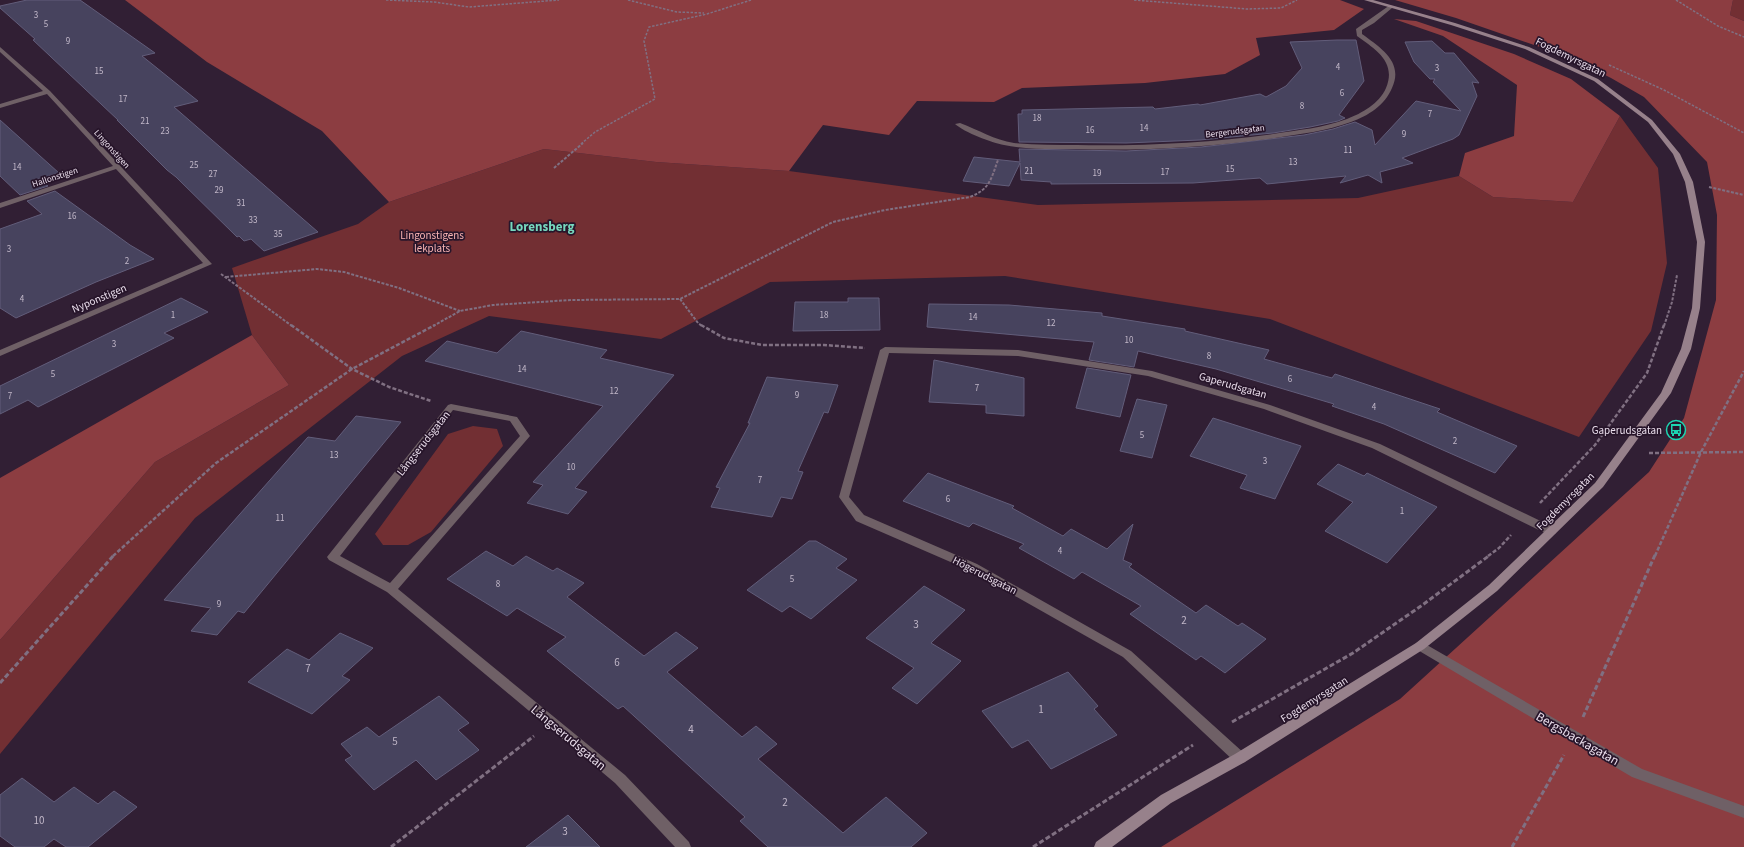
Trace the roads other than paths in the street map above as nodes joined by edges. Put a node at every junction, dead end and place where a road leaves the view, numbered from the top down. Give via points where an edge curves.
1 (1367, 0) edge
2 (1390, 7) junction
3 (0, 49) edge
4 (48, 92) junction
5 (0, 106) edge
6 (958, 124) dead end
7 (116, 167) junction
8 (0, 206) edge
9 (208, 264) joint
10 (885, 350) joint
11 (0, 354) edge
12 (1551, 531) junction
13 (391, 589) junction
14 (1420, 646) junction
15 (1240, 758) junction
16 (1744, 812) edge
17 (684, 847) edge
18 (1101, 847) edge

1 - 2 street, Fogdemyrsgatan
2 - 6 street, Bergerudsgatan via 1359,30 1359,35 1380,49 1390,62 1394,74 1391,86 1384,99 1367,112 1343,123 1317,130 1213,144 1096,148 996,142
2 - 12 street, Fogdemyrsgatan via 1527,48 1596,80 1650,121 1676,154 1690,182 1701,242 1696,308 1686,349 1666,393 1599,485
3 - 4 street, Lingonstigen
4 - 5 street
4 - 7 street, Lingonstigen
7 - 8 street, Hallonstigen
7 - 9 street, Lingonstigen
9 - 11 street, Nyponstigen
10 - 12 street, Gaperudsgatan via 1018,353 1149,373 1267,407 1376,446
10 - 15 street, Högerudsgatan via 844,497 860,518 973,567 1127,654
12 - 14 street, Fogdemyrsgatan via 1493,588
13 - 13 street, Långserudsgatan via 525,436 513,419 450,407 333,558
13 - 17 street, Långserudsgatan via 620,779
14 - 15 street, Fogdemyrsgatan
14 - 16 street, Bergsbackagatan via 1638,773
15 - 18 street, Fogdemyrsgatan via 1166,799

